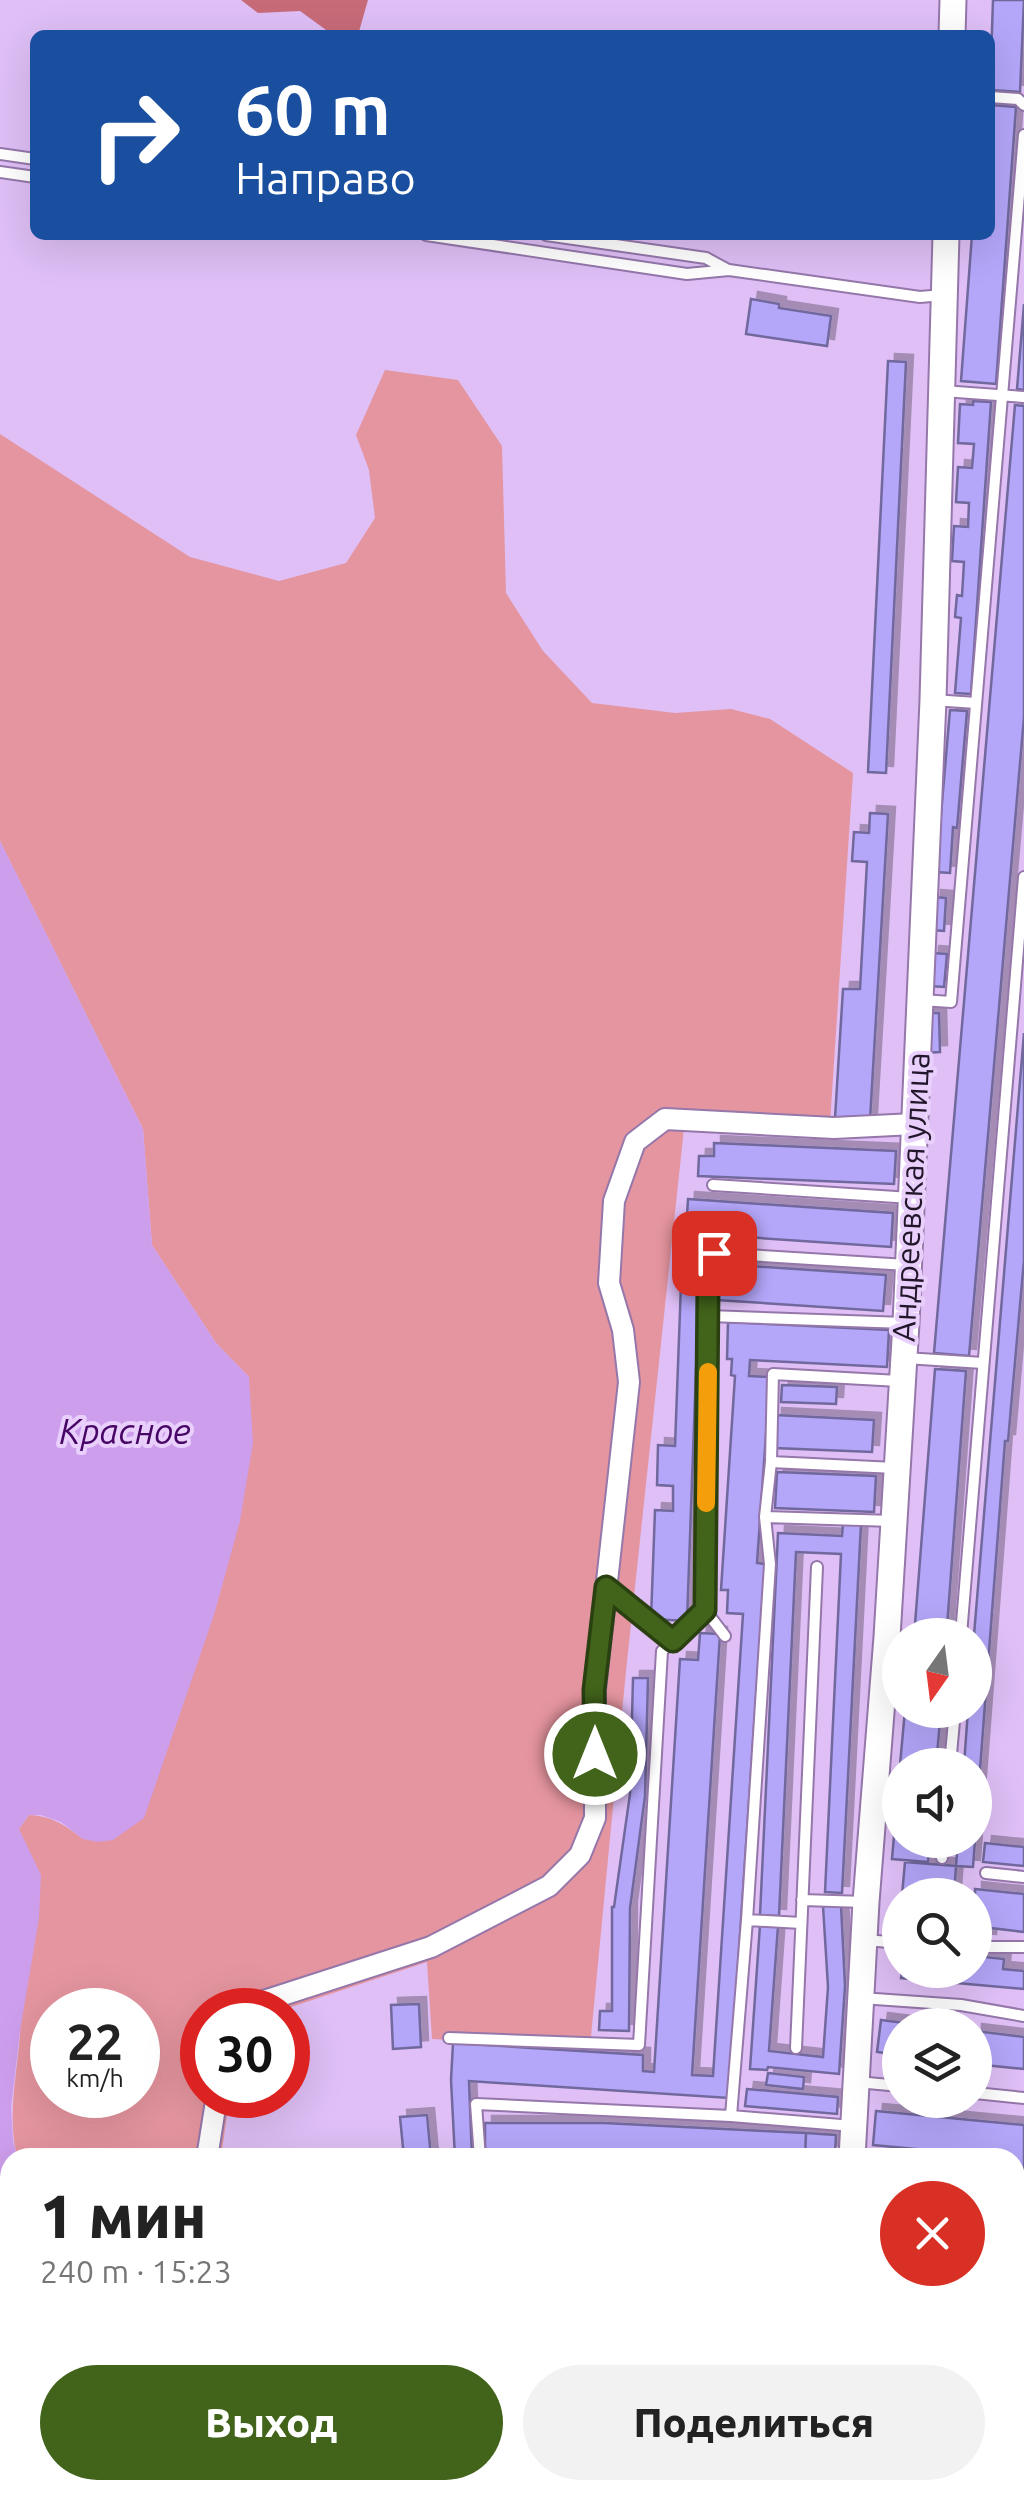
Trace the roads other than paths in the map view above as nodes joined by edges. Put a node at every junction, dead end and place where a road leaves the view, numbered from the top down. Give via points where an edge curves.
1 (953, 0) edge
2 (952, 30) edge
3 (995, 97) edge
4 (1024, 105) edge
5 (1024, 136) edge
6 (0, 154) edge
7 (30, 158) edge
8 (0, 172) edge
9 (30, 176) edge
10 (459, 240) edge
11 (581, 240) edge
12 (946, 240) edge
13 (729, 270) junction
14 (944, 295) junction
15 (943, 391) junction
16 (1002, 395) junction
17 (1024, 397) edge
18 (933, 700) junction
19 (976, 703) junction
20 (1024, 877) edge
21 (920, 1000) junction
22 (914, 1124) junction
23 (713, 1185) dead end
24 (911, 1198) junction
25 (908, 1265) junction
26 (709, 1316) junction
27 (906, 1323) junction
28 (984, 1363) junction
29 (904, 1369) junction
30 (771, 1462) junction
31 (898, 1468) junction
32 (765, 1517) junction
33 (894, 1521) junction
34 (817, 1567) dead end
35 (606, 1587) junction
36 (705, 1610) junction
37 (893, 1618) edge
38 (962, 1618) edge
39 (724, 1636) dead end
40 (673, 1641) junction
41 (884, 1728) edge
42 (986, 1873) dead end
43 (1024, 1877) edge
44 (802, 1900) junction
45 (866, 1902) junction
46 (747, 1920) junction
47 (802, 1923) junction
48 (864, 1940) junction
49 (882, 1942) edge
50 (1024, 1947) edge
51 (992, 1948) edge
52 (304, 1988) edge
53 (861, 1998) junction
54 (1024, 2016) edge
55 (449, 2038) dead end
56 (796, 2048) dead end
57 (856, 2082) junction
58 (882, 2084) edge
59 (992, 2095) edge
60 (1024, 2098) edge
61 (731, 2116) junction
62 (214, 2118) edge
63 (854, 2126) junction
64 (209, 2148) edge
65 (479, 2148) edge
66 (853, 2148) edge

1 - 2 street
3 - 4 lane
5 - 16 lane
6 - 7 lane
8 - 9 lane
10 - 13 lane via 686,274
11 - 13 lane via 706,258
12 - 14 street, Андреевская улица
13 - 14 lane
14 - 15 street, Андреевская улица
15 - 16 lane
15 - 18 street, Андреевская улица
16 - 17 lane
16 - 19 lane
18 - 19 lane
18 - 21 street, Андреевская улица
19 - 21 lane via 951,1002
20 - 28 lane
21 - 22 street, Андреевская улица
22 - 24 street, Андреевская улица
22 - 35 street via 834,1128 665,1119 635,1142 614,1201 610,1283 628,1382
23 - 24 lane
24 - 25 street, Андреевская улица
25 - 26 lane via 714,1253
25 - 27 street, Андреевская улица
26 - 27 lane
26 - 36 lane
27 - 29 street, Андреевская улица
28 - 29 lane
28 - 38 lane
29 - 30 lane via 773,1374
29 - 31 street, Андреевская улица
30 - 31 lane
30 - 32 lane
31 - 33 street, Андреевская улица
32 - 33 lane
32 - 46 lane via 770,1564
33 - 37 street, Андреевская улица
34 - 44 lane
35 - 40 lane
35 - 52 street via 594,1690 595,1818 580,1855 549,1886 431,1947
36 - 39 lane
36 - 40 lane
40 - 55 lane via 662,1652 639,2046
41 - 45 street, Андреевская улица
42 - 43 lane
44 - 45 lane
44 - 47 lane
45 - 48 street, Андреевская улица
46 - 47 lane
46 - 61 lane
47 - 56 lane
48 - 49 lane
48 - 53 street, Андреевская улица
50 - 51 lane
53 - 54 lane via 961,2004
53 - 57 street, Андреевская улица
57 - 58 lane
57 - 63 street, Андреевская улица
59 - 60 lane
61 - 63 lane
61 - 65 lane via 476,2104
62 - 64 street
63 - 66 street, Андреевская улица

